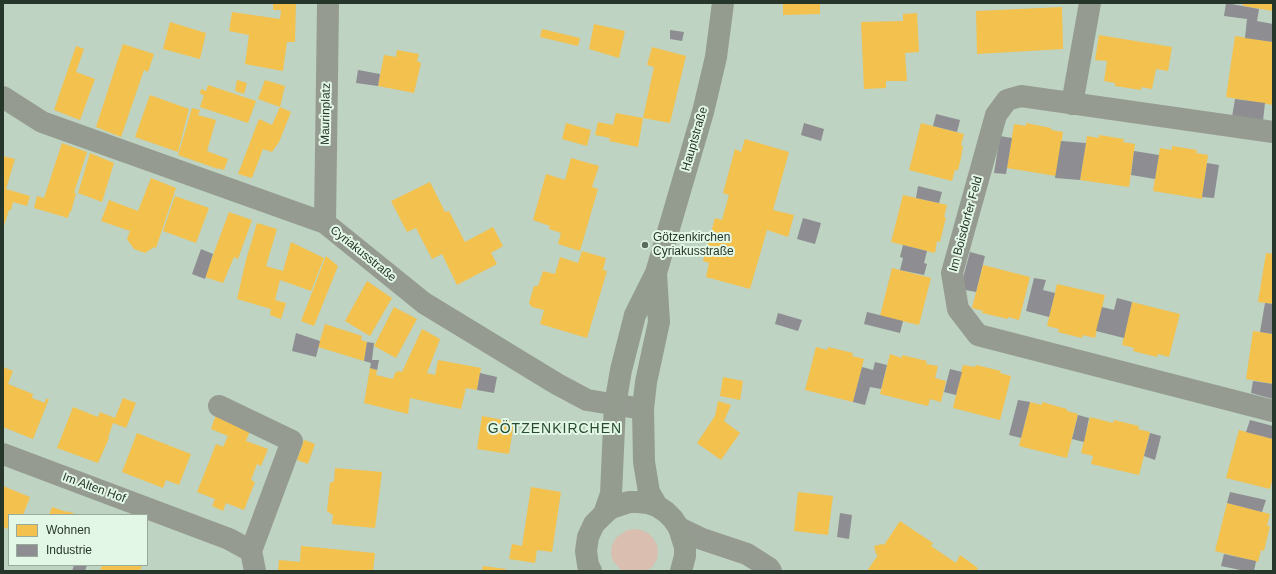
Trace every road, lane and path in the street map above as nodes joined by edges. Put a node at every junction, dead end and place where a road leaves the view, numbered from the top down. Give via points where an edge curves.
1 (724, 3) edge
2 (1090, 3) edge
3 (328, 5) dead end
4 (3, 97) edge
5 (1072, 104) junction
6 (1273, 132) edge
7 (325, 223) junction
8 (656, 273) junction
9 (615, 405) junction
10 (219, 406) dead end
11 (643, 408) junction
12 (1273, 411) edge
13 (3, 454) edge
14 (657, 506) junction
15 (604, 514) junction
16 (679, 528) junction
17 (253, 561) edge
18 (591, 571) edge
19 (681, 571) edge
20 (771, 571) edge

1 - 8 main road, Hauptstraße via 716,58 703,112
2 - 5 street
3 - 7 street, Maurinplatz
4 - 7 street, Cyriakusstraße via 42,122
5 - 6 street, Im Boisdorfer Feld
5 - 12 street, Im Boisdorfer Feld via 1021,96 1007,100 996,114 952,273 958,309 978,335
7 - 9 street, Cyriakusstraße via 424,303 557,384 587,400
8 - 9 main road, Hauptstraße via 635,315
8 - 11 main road, Hauptstraße via 659,322
9 - 11 street, Cyriakusstraße
9 - 15 main road, Hauptstraße via 611,494
10 - 17 street, Im Alten Hof via 292,441
11 - 14 main road, Hauptstraße via 644,462 649,492
13 - 17 street, Im Alten Hof via 230,539
14 - 15 main road, Hauptstraße via 629,502 620,504
14 - 16 main road, Hauptstraße via 673,519
15 - 18 main road, Hauptstraße via 594,524 588,537 586,551
16 - 19 main road, Hauptstraße via 685,547
16 - 20 street via 702,539 747,554

